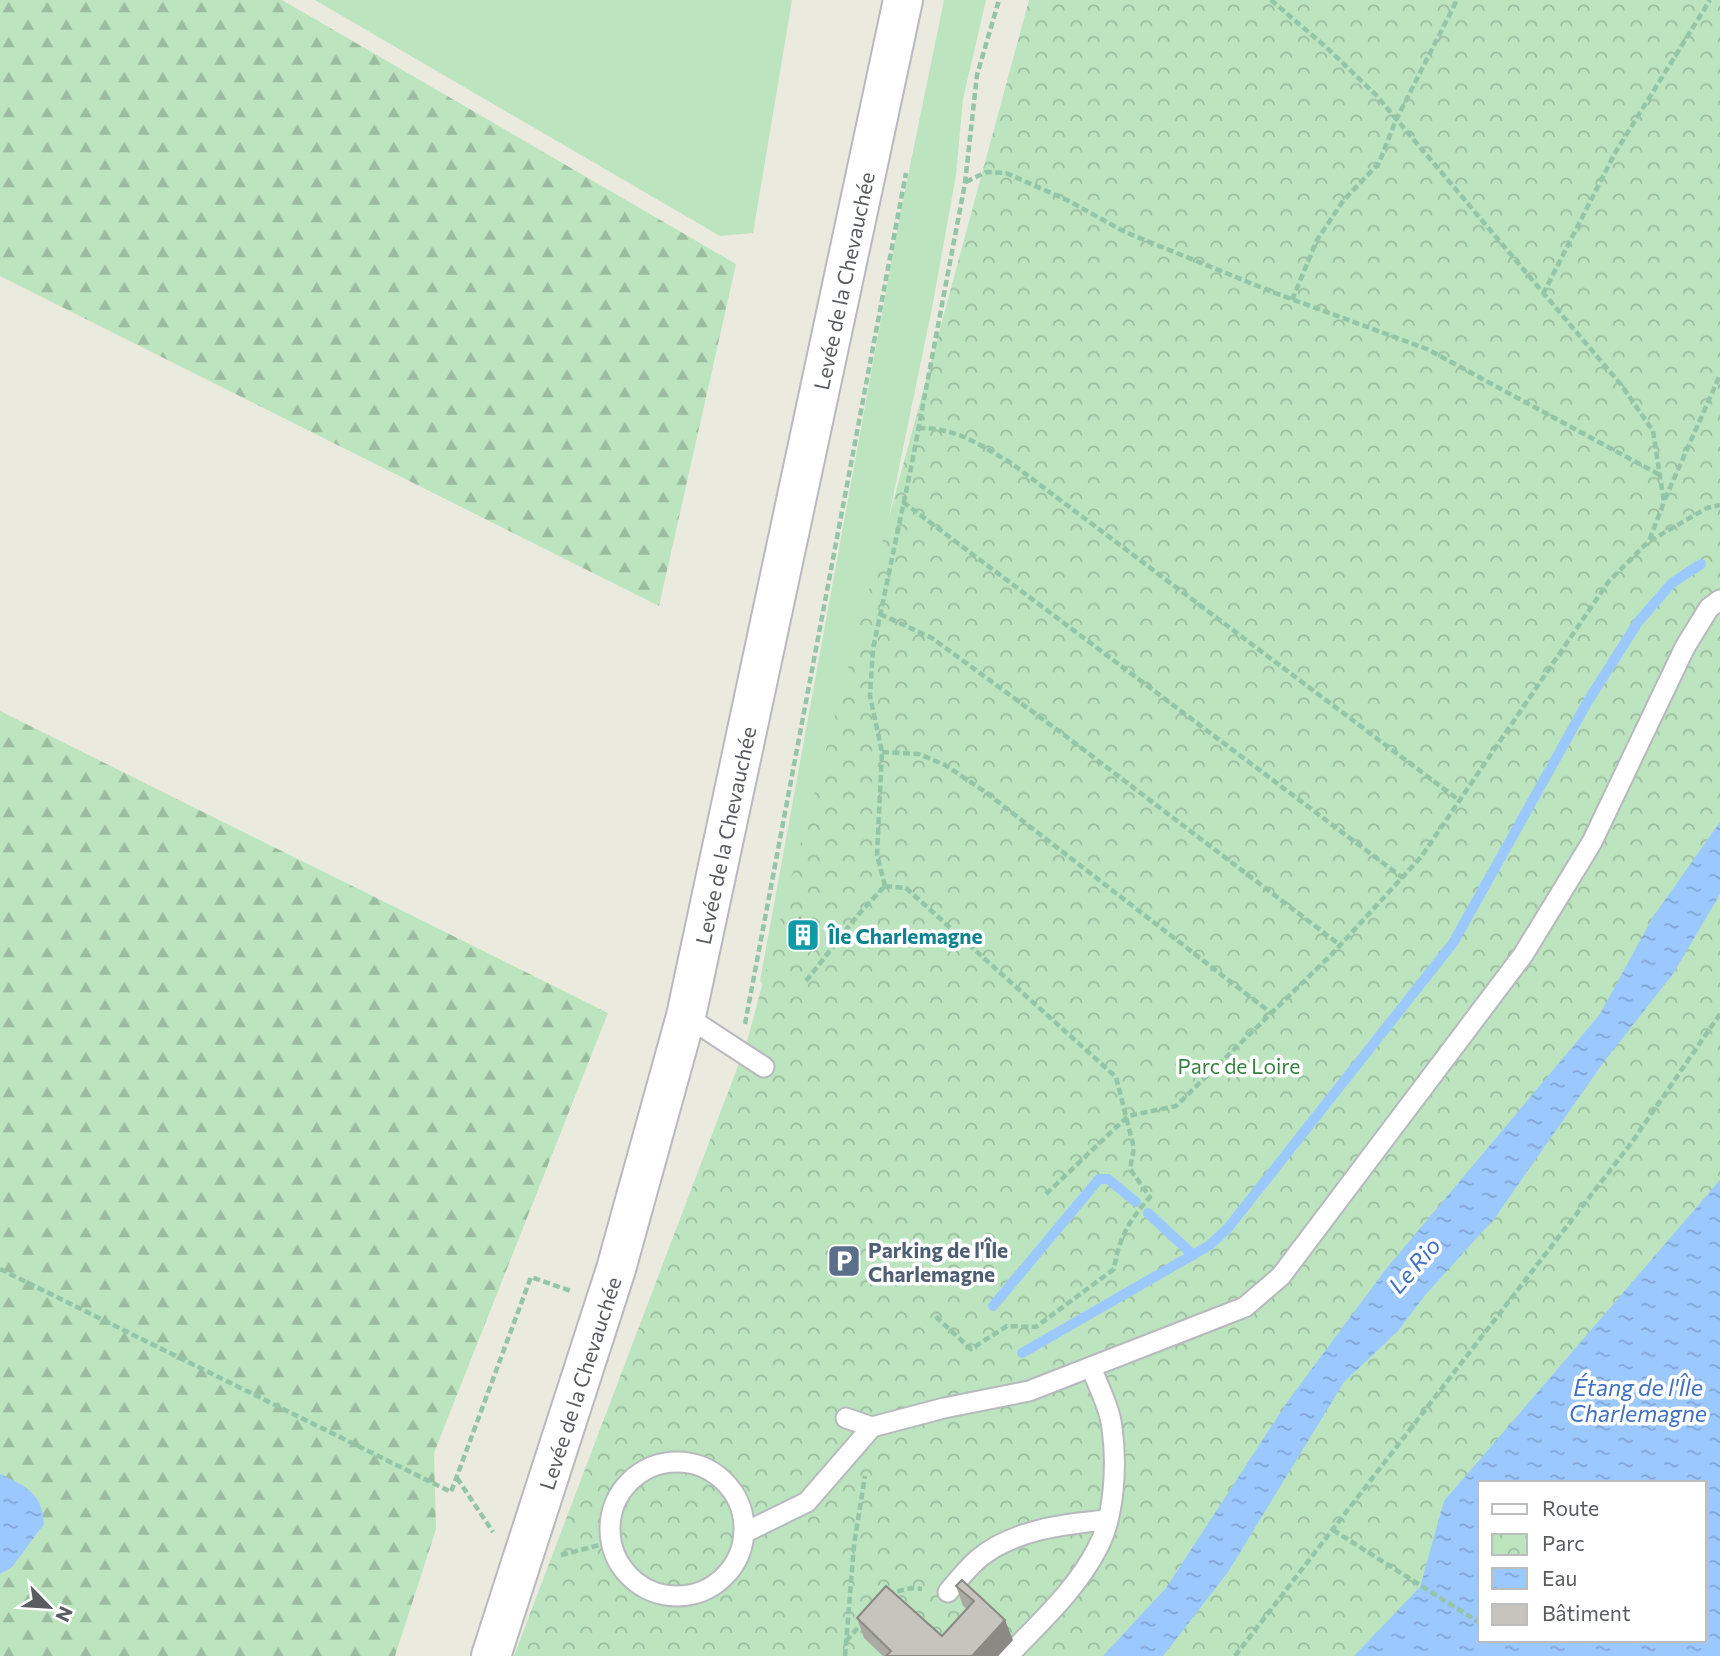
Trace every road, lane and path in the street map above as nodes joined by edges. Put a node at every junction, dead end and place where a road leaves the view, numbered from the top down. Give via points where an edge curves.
1 (903, 0) edge
2 (999, 0) edge
3 (1271, 0) edge
4 (1457, 0) edge
5 (1710, 0) edge
6 (1396, 120) junction
7 (907, 164) dead end
8 (965, 183) junction
9 (1543, 295) junction
10 (1292, 300) junction
11 (1720, 375) edge
12 (918, 428) junction
13 (1660, 475) junction
14 (903, 502) junction
15 (1664, 502) junction
16 (1720, 505) edge
17 (1648, 541) junction
18 (1720, 600) edge
19 (880, 614) junction
20 (882, 752) junction
21 (1460, 801) junction
22 (1402, 878) junction
23 (885, 886) junction
24 (1340, 945) junction
25 (806, 981) dead end
26 (1271, 1013) junction
27 (1720, 1014) edge
28 (686, 1016) junction
29 (740, 1052) junction
30 (764, 1067) dead end
31 (1128, 1116) junction
32 (1046, 1194) dead end
33 (0, 1269) edge
34 (605, 1303) junction
35 (935, 1317) dead end
36 (1091, 1367) junction
37 (846, 1418) dead end
38 (872, 1427) junction
39 (1107, 1520) junction
40 (1333, 1529) junction
41 (744, 1533) junction
42 (948, 1592) joint
43 (880, 1602) edge
44 (863, 1621) edge
45 (1478, 1622) edge
46 (846, 1641) junction
47 (491, 1656) edge
48 (845, 1656) edge
49 (1008, 1656) edge
50 (1235, 1656) edge

1 - 28 street, Levée de la Chevauchée
2 - 8 path via 977,75
3 - 6 path via 1327,47
4 - 6 path
5 - 9 path via 1615,153
6 - 9 path
6 - 10 path via 1379,163 1343,201 1317,240
7 - 29 path, Levée de la Chevauchée
8 - 10 path via 986,172 1006,173 1125,233
8 - 12 path
9 - 13 path via 1622,386 1653,430
10 - 13 path via 1427,349
11 - 15 path
12 - 14 path
12 - 21 path via 962,435 1011,463
13 - 15 path
14 - 19 path
14 - 22 path
15 - 17 path
16 - 17 path
17 - 21 path via 1609,581
18 - 36 lane via 1709,608 1685,647 1592,842 1523,955 1281,1276 1245,1307
19 - 20 path via 870,696
19 - 24 path via 932,638
20 - 23 path via 877,855
20 - 26 path via 919,754 985,791
21 - 22 path via 1422,858
22 - 24 path
23 - 25 path
23 - 31 path via 906,888 1116,1076
24 - 26 path
26 - 31 path via 1176,1106
27 - 40 path via 1632,1142
28 - 29 lane
28 - 34 street, Levée de la Chevauchée
29 - 30 lane
31 - 32 path
31 - 35 path via 1134,1148 1130,1170 1150,1197 1118,1244 1114,1269 1036,1327 1007,1326 971,1349
33 - 34 path via 451,1492 531,1277
34 - 47 street, Levée de la Chevauchée
36 - 38 lane via 1029,1391
36 - 39 lane via 1112,1426 1113,1475
37 - 38 lane
38 - 41 lane via 807,1502
38 - 46 path via 853,1545
39 - 42 lane via 1006,1540 978,1559
39 - 49 lane via 1098,1548 1066,1593
40 - 45 path
40 - 50 path
41 - 41 lane via 741,1510 731,1490 715,1474 693,1464 671,1462 630,1480 610,1520 618,1562 630,1578 667,1596 688,1596 724,1577 738,1556
42 - 43 path via 911,1588 888,1592
44 - 46 path
46 - 48 path

